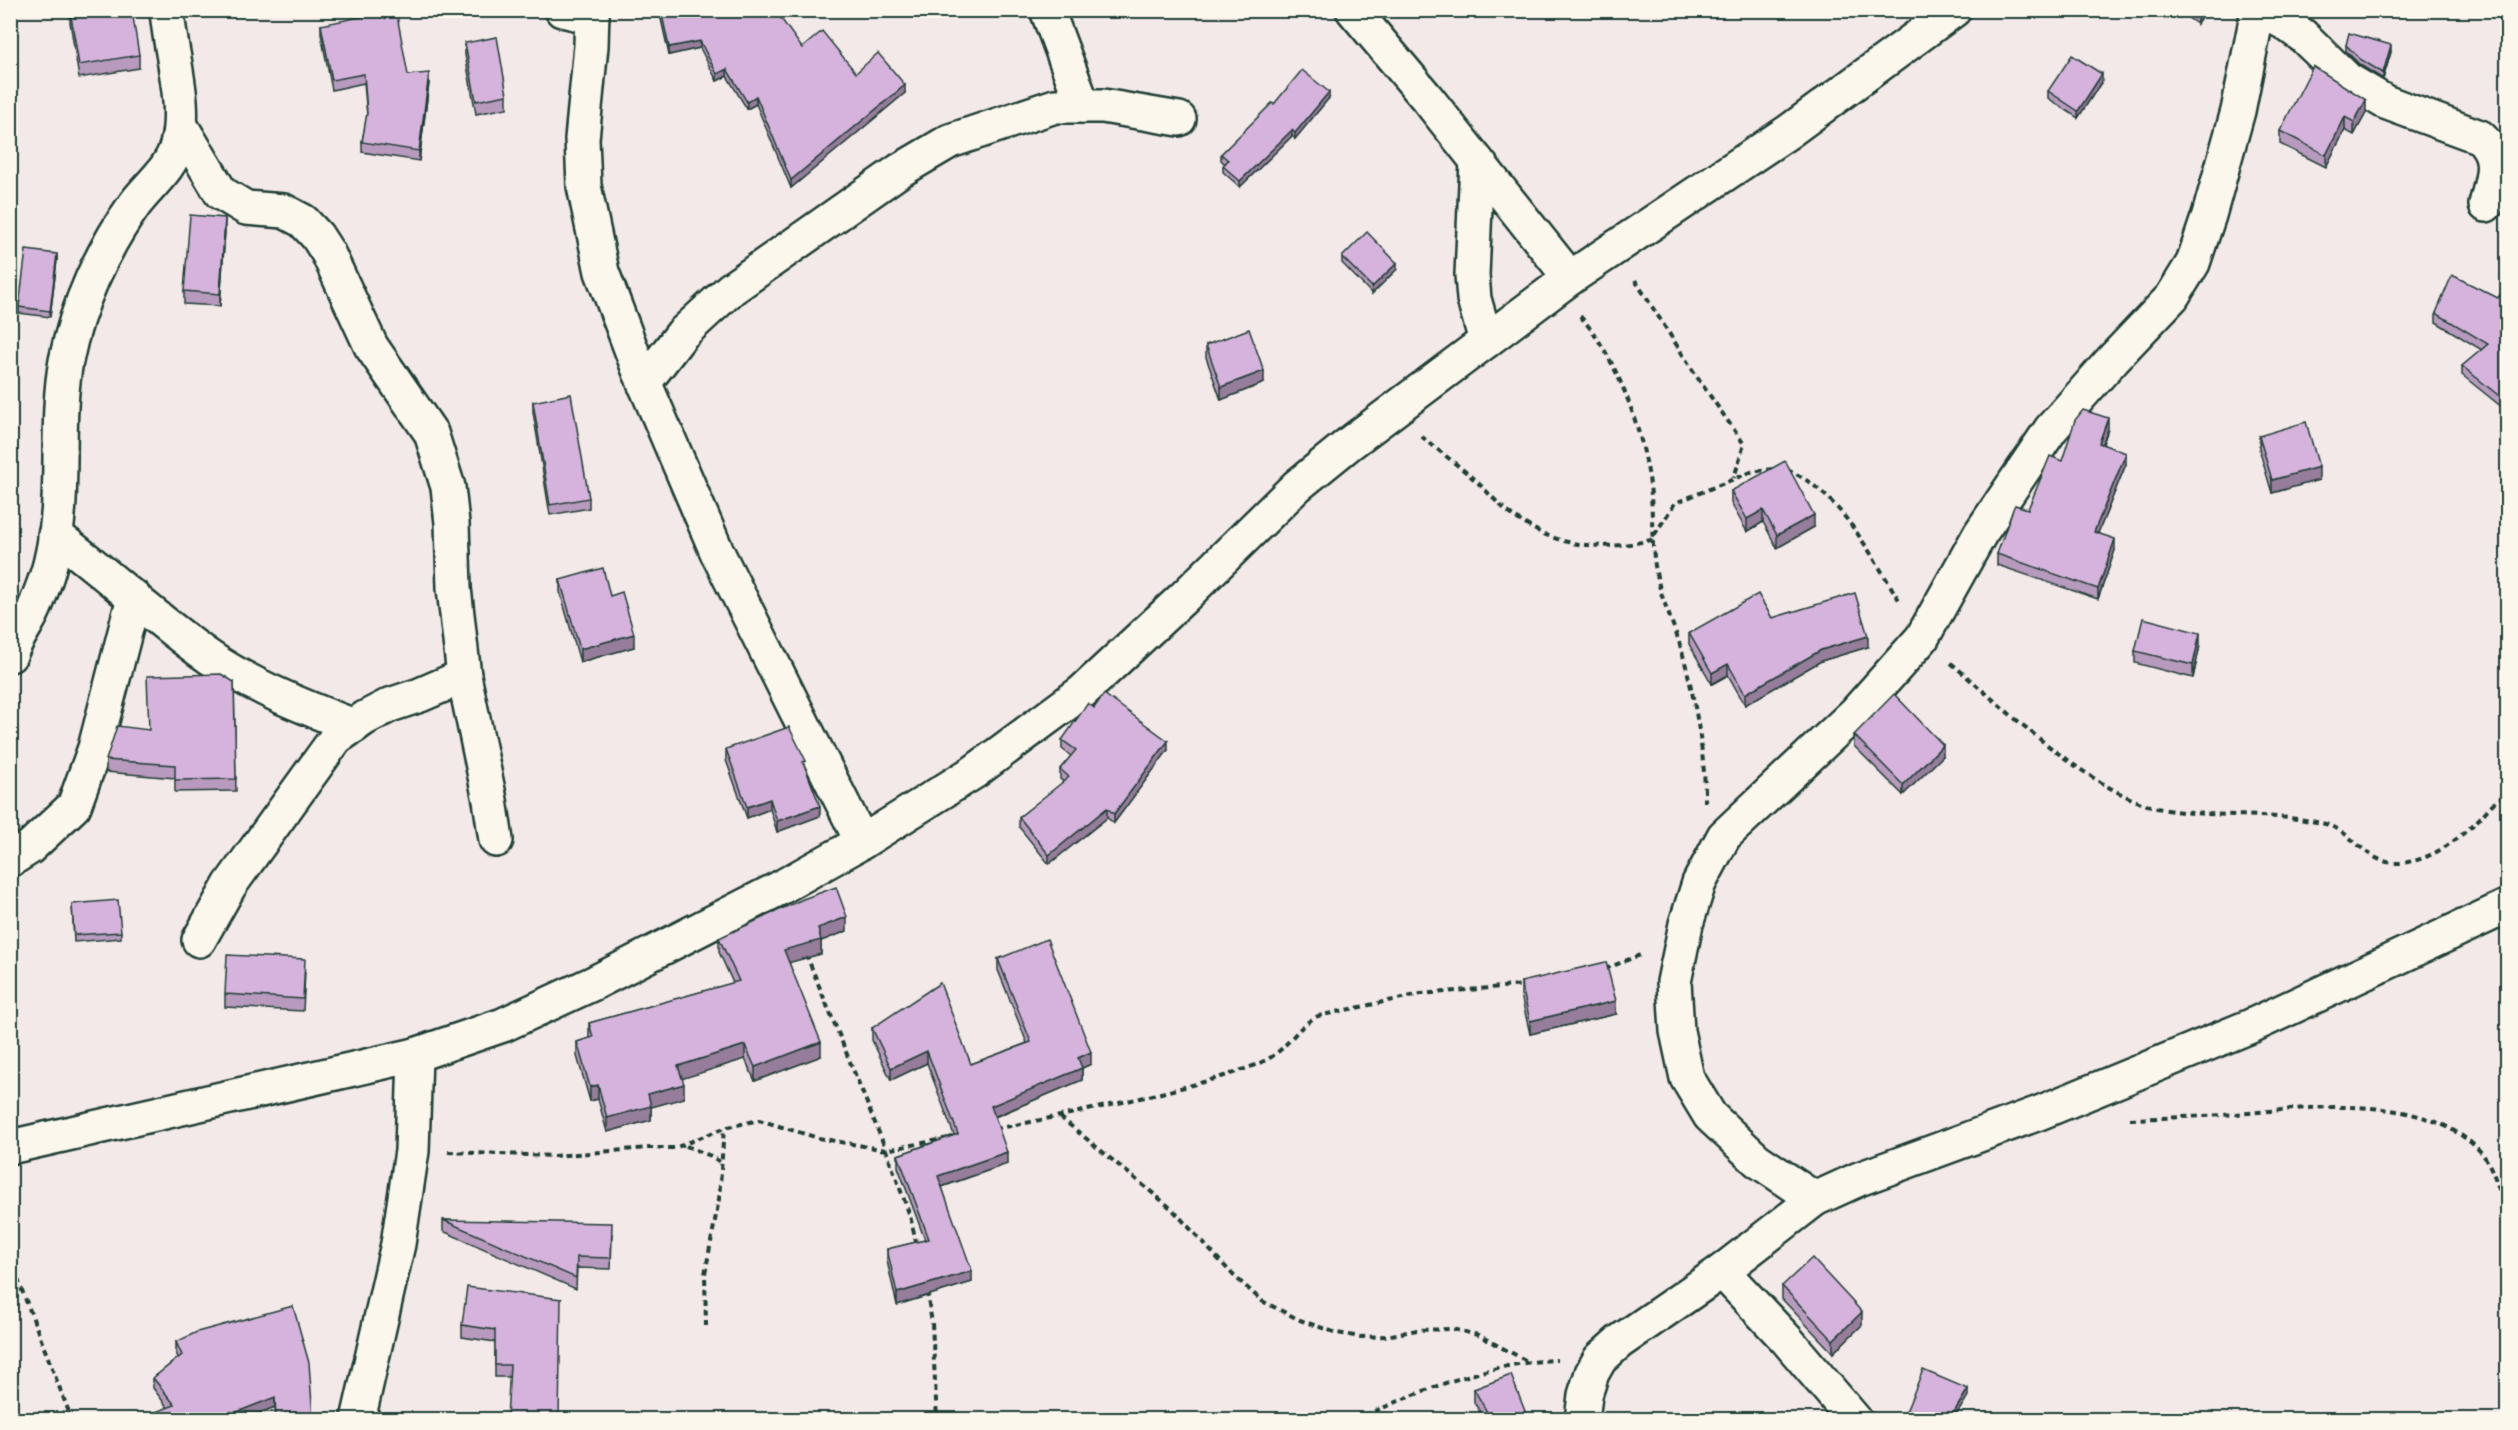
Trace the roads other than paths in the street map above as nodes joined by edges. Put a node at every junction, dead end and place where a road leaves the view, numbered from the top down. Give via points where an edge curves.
1 (166, 10) edge
2 (1047, 10) edge
3 (1954, 10) edge
4 (2259, 10) edge
5 (582, 13) edge
6 (1362, 16) edge
7 (1083, 106) junction
8 (1179, 119) dead end
9 (181, 126) junction
10 (1477, 161) junction
11 (2486, 205) dead end
12 (1560, 285) junction
13 (1486, 341) junction
14 (644, 383) junction
15 (55, 536) junction
16 (134, 597) junction
17 (10, 655) edge
18 (464, 676) junction
19 (354, 726) junction
20 (496, 840) dead end
21 (862, 842) junction
22 (10, 860) edge
23 (2508, 906) edge
24 (199, 940) dead end
25 (415, 1054) junction
26 (10, 1147) edge
27 (1815, 1199) junction
28 (1722, 1271) junction
29 (358, 1419) edge
30 (1582, 1419) edge
31 (1855, 1419) edge

1 - 9 street
2 - 7 street
3 - 12 street via 1788,132
4 - 11 street via 2303,36 2348,80 2385,102 2480,137 2490,146 2494,161
4 - 27 street via 2238,111 2209,215 2193,262 2172,297 2051,429 1980,534 1922,638 1856,712 1724,836 1699,883 1674,982 1677,1031 1687,1078 1710,1116 1757,1160
5 - 14 street via 584,186 602,272
6 - 10 street
7 - 8 street
7 - 14 street via 1055,106 958,138 899,171 731,289 682,334
9 - 15 street via 171,159 108,244 86,294 66,360
9 - 18 street via 221,193 246,208 284,211 303,221 317,236 371,346 431,433 448,487
10 - 12 street
10 - 13 street via 1472,274 1474,299
12 - 13 street
13 - 21 street via 1297,486 1082,692 974,771
14 - 21 street via 717,552
15 - 16 street
15 - 17 street via 35,608
16 - 19 street via 211,658 274,693
16 - 22 street via 95,748 74,806 29,848
18 - 19 street via 390,705
18 - 20 street
19 - 24 street via 336,738 316,765 230,885
21 - 25 street via 584,988 503,1025
23 - 27 street via 2251,1026
25 - 26 street
25 - 29 street via 412,1150 399,1244
27 - 28 street
28 - 30 street via 1600,1359 1585,1395
28 - 31 street

